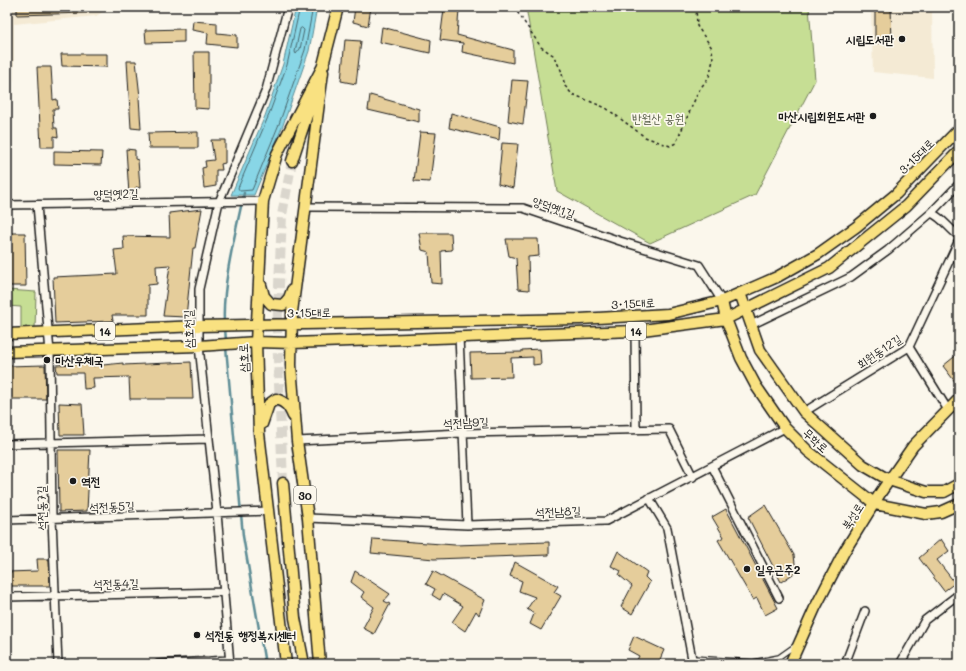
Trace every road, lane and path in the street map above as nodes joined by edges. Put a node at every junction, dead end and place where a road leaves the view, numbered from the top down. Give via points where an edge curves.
1 (288, 7) edge
2 (338, 7) edge
3 (514, 7) edge
4 (696, 7) edge
5 (324, 64) junction
6 (959, 129) edge
7 (959, 151) edge
8 (292, 161) tunnel mouth
9 (959, 184) edge
10 (259, 201) junction
11 (222, 202) junction
12 (36, 205) junction
13 (7, 206) edge
14 (305, 207) junction
15 (931, 213) junction
16 (959, 236) edge
17 (959, 240) edge
18 (259, 277) junction
19 (296, 281) junction
20 (740, 293) junction
21 (722, 301) junction
22 (746, 309) junction
23 (726, 319) junction
24 (292, 325) junction
25 (751, 325) junction
26 (201, 326) junction
27 (252, 327) junction
28 (635, 331) junction
29 (48, 333) junction
30 (7, 334) edge
31 (460, 336) junction
32 (252, 342) junction
33 (292, 343) junction
34 (202, 346) junction
35 (909, 347) junction
36 (7, 352) edge
37 (50, 352) junction
38 (959, 399) edge
39 (948, 410) junction
40 (804, 412) junction
41 (296, 424) junction
42 (636, 428) junction
43 (785, 428) junction
44 (259, 433) junction
45 (462, 433) junction
46 (209, 439) junction
47 (297, 441) junction
48 (51, 442) junction
49 (7, 444) edge
50 (712, 466) junction
51 (693, 477) junction
52 (889, 480) junction
53 (283, 483) tunnel mouth
54 (959, 484) edge
55 (649, 498) junction
56 (875, 504) junction
57 (959, 504) edge
58 (265, 511) junction
59 (220, 513) junction
60 (308, 518) junction
61 (52, 519) junction
62 (7, 520) edge
63 (467, 525) junction
64 (225, 592) junction
65 (959, 594) edge
66 (56, 596) junction
67 (7, 597) edge
68 (779, 598) dead end
69 (866, 611) dead end
70 (800, 642) junction
71 (693, 661) edge
72 (229, 662) edge
73 (754, 663) edge
74 (58, 664) edge
75 (158, 664) edge
76 (286, 664) edge
77 (304, 664) edge
78 (320, 664) edge
79 (790, 664) edge
80 (845, 664) edge
81 (900, 664) edge

1 - 11 street, 삼호천길 via 266,90
2 - 5 main road, 삼호로
3 - 4 path via 541,47 553,55 561,70 565,86 572,94 606,108 645,137 670,146 676,143 698,90 711,70 712,48 697,26
5 - 8 main road, 삼호로
5 - 10 main road, 삼호로 via 277,154
5 - 14 main road, 삼호로
6 - 20 main road, 3·15대로 / 14 via 896,194 856,227 818,254
7 - 22 main road, 14 via 906,206 829,268
9 - 15 street
10 - 11 street, 양덕옛2길
10 - 18 main road, 삼호로
11 - 12 street, 양덕옛2길
11 - 26 street, 삼호천길 via 199,289
12 - 13 street, 양덕옛2길
12 - 29 street, 석전동7길
14 - 19 main road, 삼호로
14 - 21 street, 양덕옛1길 via 523,208 699,265
15 - 16 street
15 - 25 street via 888,250 851,277
17 - 35 street, 회원동12길
18 - 19 main road via 264,296 271,304 283,305
18 - 27 main road, 삼호로
19 - 24 main road, 삼호로
20 - 21 main road, 3·15대로 / 14
20 - 22 main road, 무학로
21 - 23 main road, 무학로
21 - 24 main road, 3·15대로 / 14 via 668,314 588,319
22 - 23 main road, 14
22 - 25 main road, 무학로
23 - 28 main road, 14
23 - 43 main road, 무학로 via 741,358 756,386
24 - 27 main road, 3·15대로 / 14
24 - 33 main road, 삼호로 / 30
25 - 40 main road, 무학로 via 760,350
26 - 27 main road, 14
26 - 29 main road, 14
26 - 34 street, 삼호천길
27 - 32 main road, 삼호로
28 - 31 main road, 14
28 - 42 street
29 - 30 main road, 14
29 - 37 street, 석전동7길
31 - 33 main road, 14
31 - 45 street
32 - 33 main road, 14
32 - 34 main road, 14
32 - 44 main road, 삼호로
33 - 41 main road, 삼호로 / 30 via 291,365
34 - 37 main road, 14
34 - 46 street, 삼호천길
35 - 39 street
35 - 40 street, 회원동12길
36 - 37 main road, 14
37 - 48 street, 석전동7길
38 - 39 main road, 북성로
39 - 52 main road, 북성로 via 913,446
40 - 52 main road, 무학로 via 863,465
41 - 44 main road via 289,407 276,399 269,404
41 - 47 main road, 삼호로 / 30
42 - 45 street, 석전남9길
42 - 51 street, 석전남9길 via 669,429
43 - 50 street, 석전남8길
43 - 56 main road, 무학로 via 808,451
44 - 58 main road, 삼호로
45 - 47 street, 석전남9길
45 - 63 street
46 - 48 street
46 - 59 street, 삼호천길
47 - 60 main road, 삼호로 / 30
48 - 49 street
48 - 61 street, 석전동7길
50 - 51 street, 석전남8길
50 - 68 street
51 - 55 street, 석전남8길
52 - 54 main road, 무학로 via 926,492 944,492
52 - 56 main road, 북성로
53 - 77 main road via 295,618
55 - 63 street, 석전남8길 via 606,521
55 - 71 street via 666,528
56 - 57 main road, 무학로 via 926,514 941,512
56 - 70 main road, 북성로 via 844,552
58 - 59 street, 석전동5길
58 - 76 main road, 삼호로
59 - 61 street, 석전동5길
59 - 64 street, 삼호천길
60 - 63 street, 석전남8길
60 - 78 main road, 삼호로 / 30
61 - 62 street, 석전동5길
61 - 66 street, 석전동7길
64 - 66 street, 석전동4길
64 - 72 street, 삼호천길
65 - 81 street via 925,620
66 - 67 street, 석전동4길
66 - 74 street, 석전동7길
69 - 80 street
70 - 73 lane via 779,657
70 - 79 main road, 북성로
71 - 73 lane
72 - 75 street

